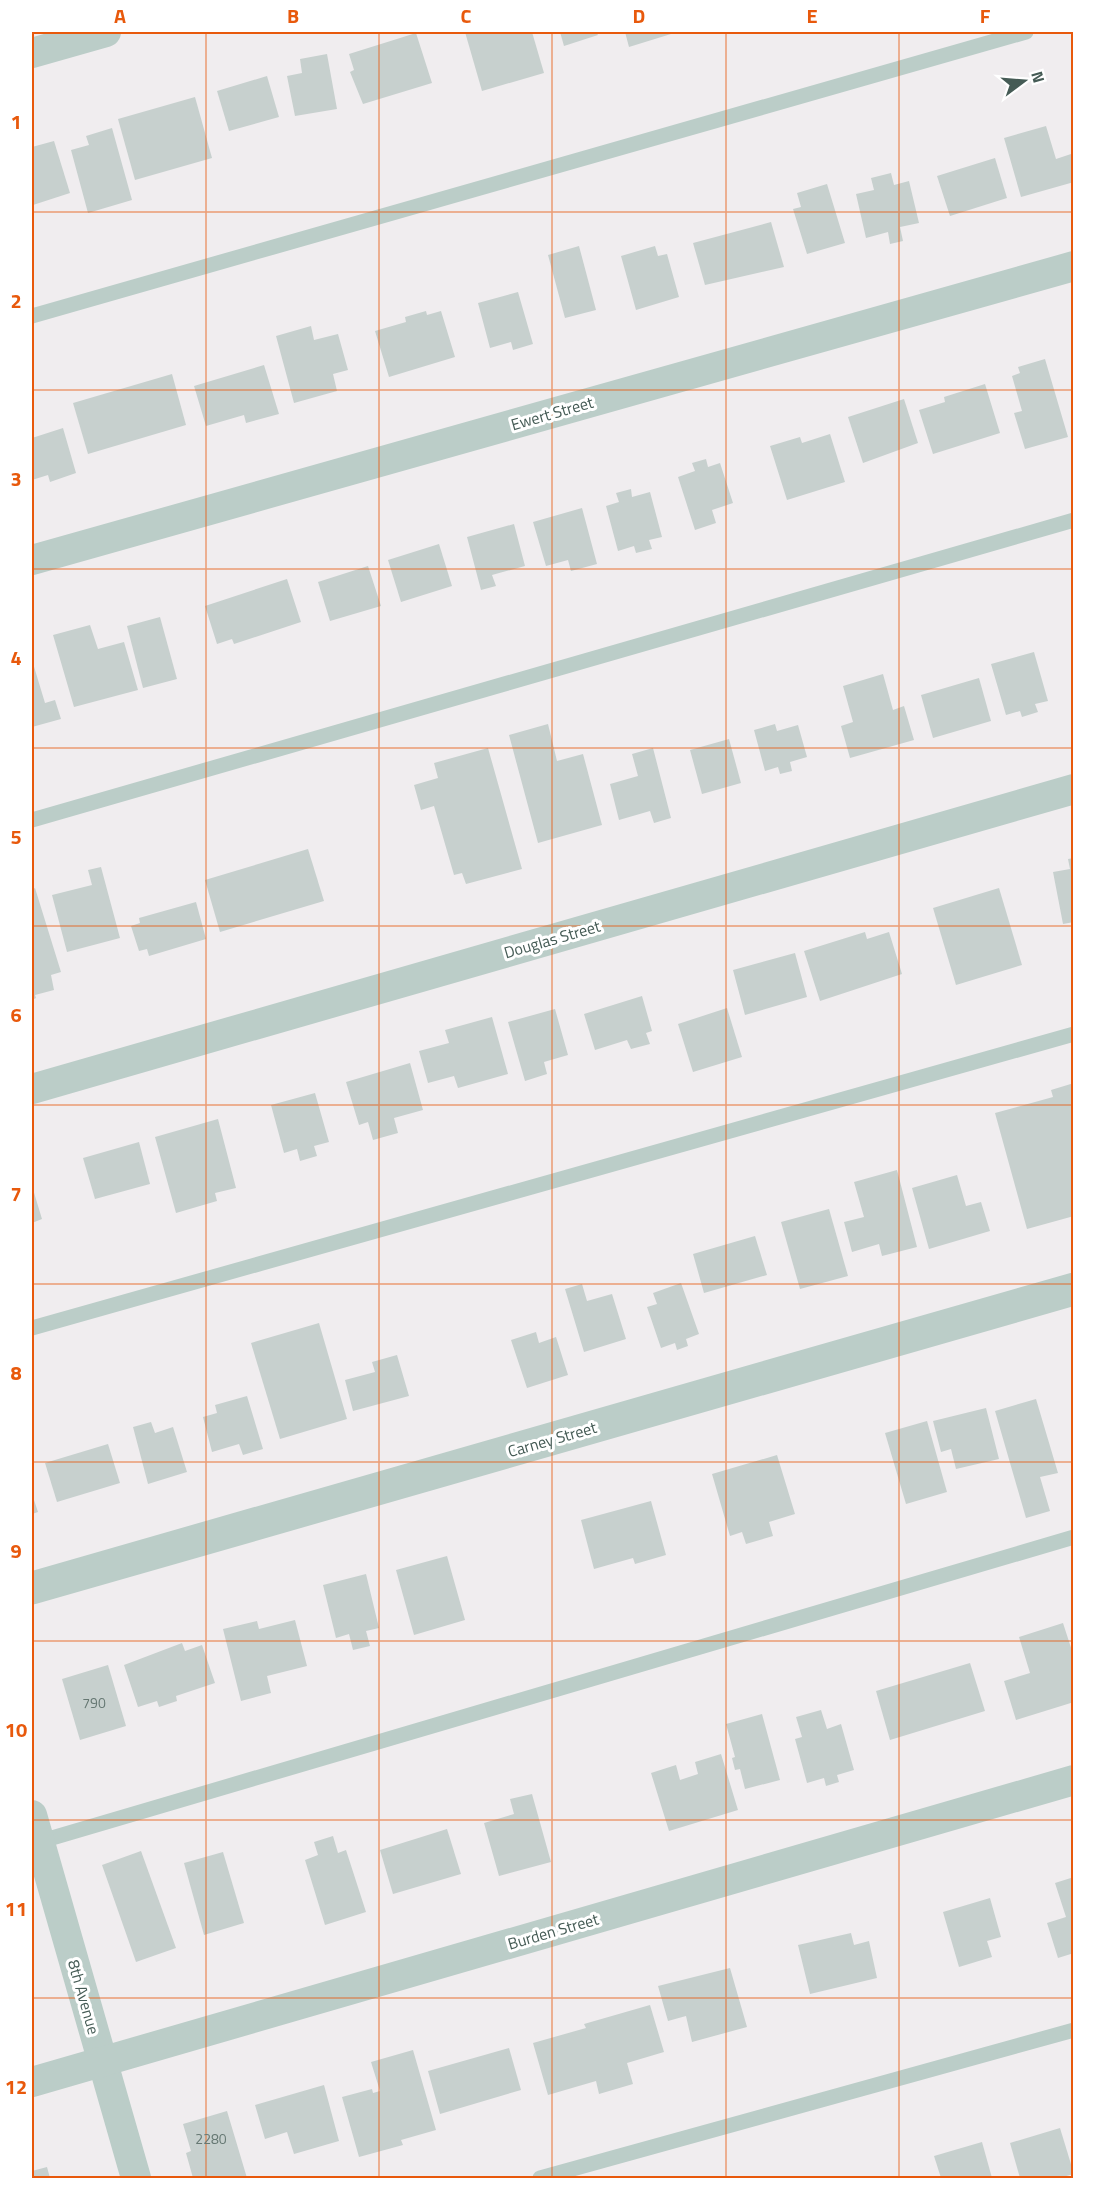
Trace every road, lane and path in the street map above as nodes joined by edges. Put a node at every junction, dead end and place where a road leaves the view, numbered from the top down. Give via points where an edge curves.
1 (106, 32) edge
2 (1026, 32) edge
3 (32, 53) edge
4 (1074, 266) edge
5 (32, 316) edge
6 (1074, 520) edge
7 (32, 561) edge
8 (1074, 789) edge
9 (32, 820) edge
10 (1074, 1034) edge
11 (32, 1089) edge
12 (1074, 1289) edge
13 (32, 1328) edge
14 (1074, 1537) edge
15 (32, 1588) edge
16 (1074, 1780) edge
17 (34, 1834) edge
18 (1074, 2030) edge
19 (103, 2062) junction
20 (32, 2082) edge
21 (136, 2178) edge
22 (540, 2178) edge

1 - 3 street
2 - 5 lane
4 - 7 street, Ewert Street
6 - 9 lane
8 - 11 street, Douglas Street
10 - 13 lane
12 - 15 street, Carney Street
14 - 17 lane
16 - 19 street, Burden Street
17 - 19 street, 8th Avenue
18 - 22 lane
19 - 20 street, Burden Street
19 - 21 street, 8th Avenue

